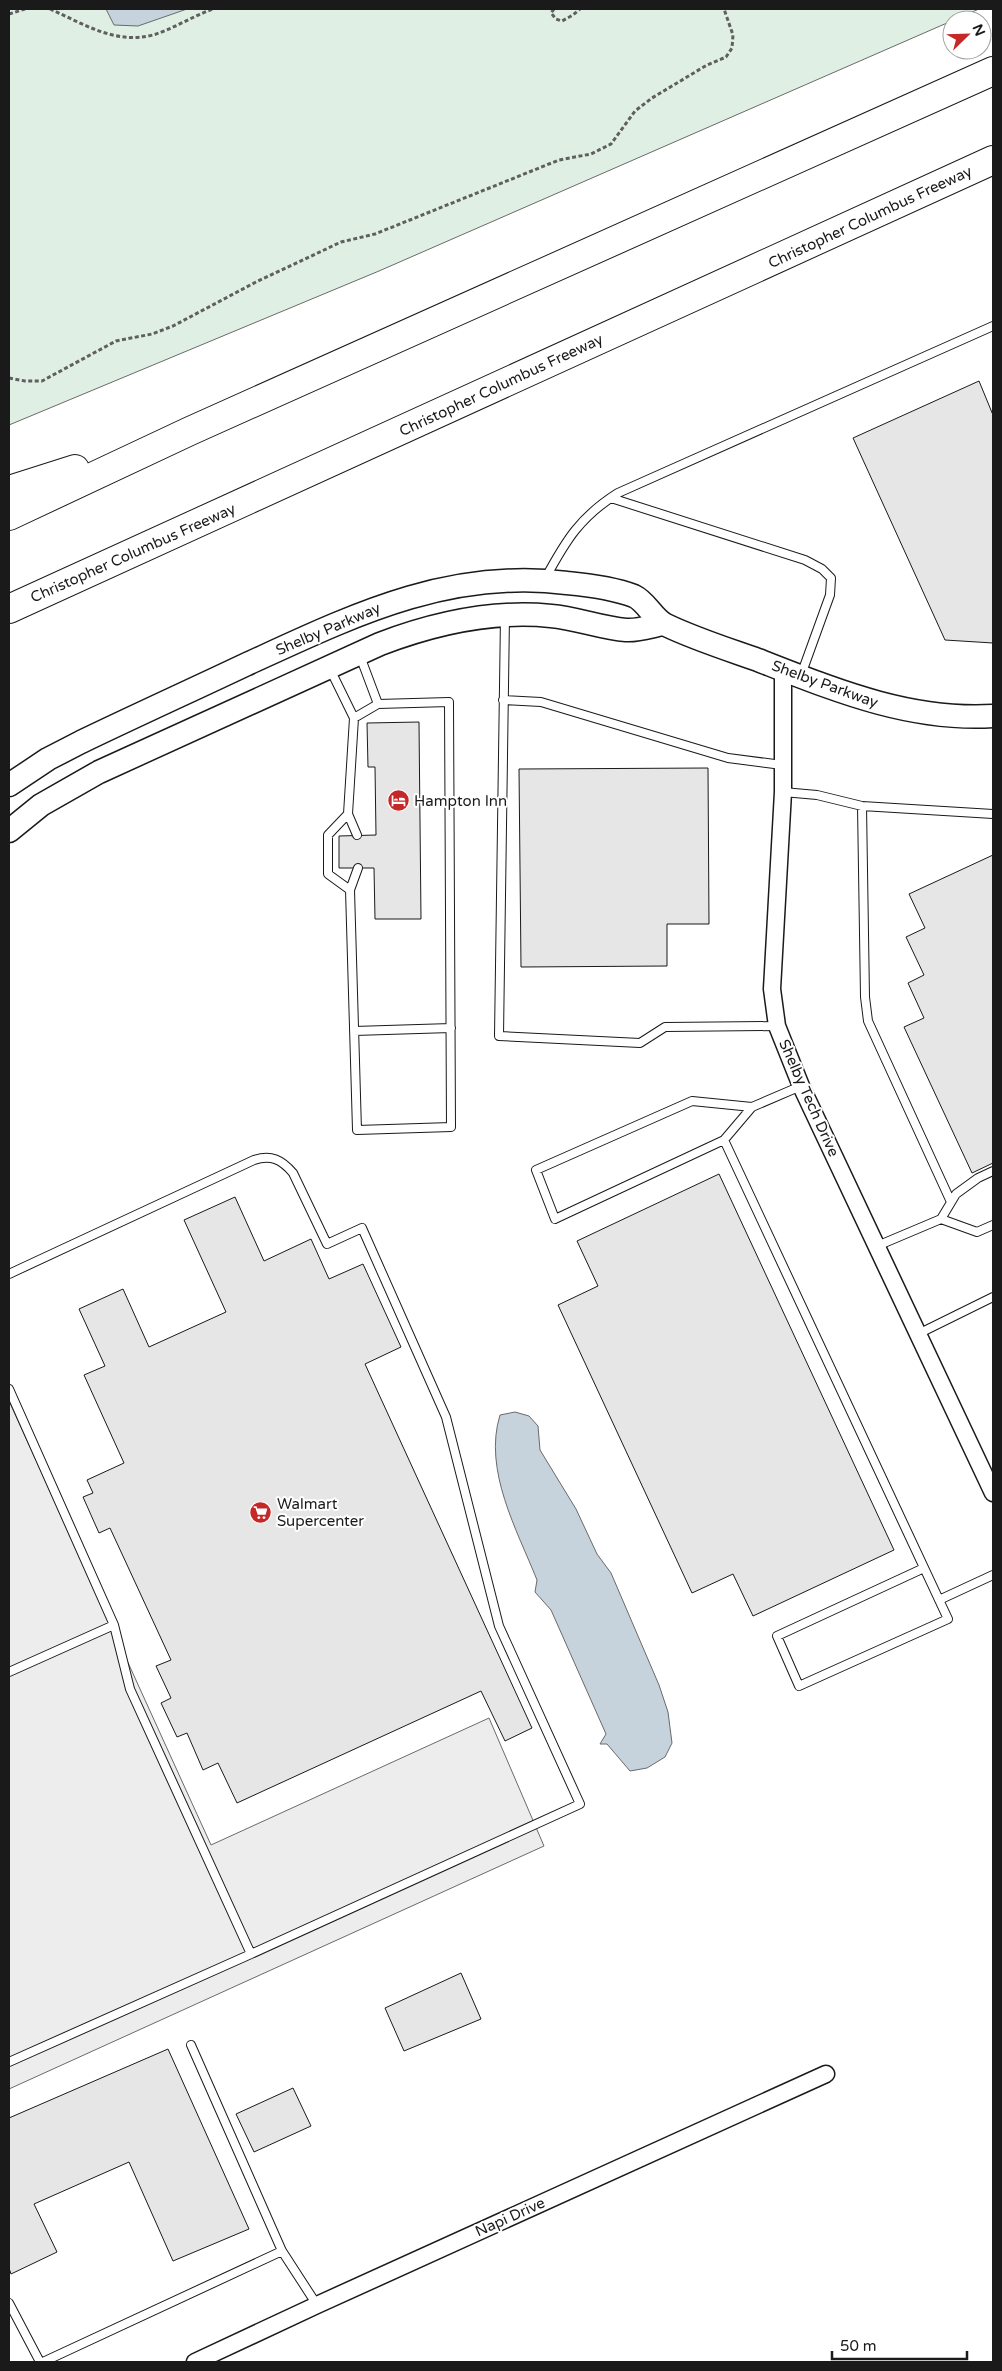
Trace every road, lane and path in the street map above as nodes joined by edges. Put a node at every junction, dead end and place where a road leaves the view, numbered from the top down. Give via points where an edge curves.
1 (25, 9) edge
2 (50, 9) edge
3 (213, 9) edge
4 (554, 9) edge
5 (580, 9) edge
6 (724, 9) edge
7 (9, 14) edge
8 (993, 71) edge
9 (993, 160) edge
10 (993, 326) edge
11 (9, 378) edge
12 (190, 431) junction
13 (9, 490) edge
14 (611, 498) junction
15 (9, 516) edge
16 (156, 543) junction
17 (545, 580) junction
18 (440, 588) junction
19 (9, 609) edge
20 (505, 615) junction
21 (9, 623) edge
22 (663, 624) junction
23 (424, 628) junction
24 (359, 653) junction
25 (329, 667) junction
26 (792, 673) junction
27 (503, 700) junction
28 (378, 704) junction
29 (993, 716) edge
30 (354, 718) junction
31 (782, 765) junction
32 (9, 786) edge
33 (783, 792) junction
34 (862, 806) junction
35 (348, 814) junction
36 (993, 814) edge
37 (9, 830) edge
38 (356, 835) dead end
39 (358, 868) dead end
40 (350, 890) junction
41 (778, 1026) junction
42 (451, 1028) junction
43 (354, 1032) junction
44 (801, 1086) junction
45 (752, 1107) junction
46 (724, 1140) junction
47 (993, 1171) edge
48 (952, 1202) junction
49 (941, 1219) junction
50 (993, 1225) edge
51 (877, 1246) junction
52 (9, 1274) edge
53 (993, 1296) edge
54 (918, 1334) junction
55 (9, 1389) edge
56 (993, 1494) edge
57 (924, 1568) junction
58 (993, 1575) edge
59 (939, 1600) junction
60 (114, 1625) junction
61 (9, 1672) edge
62 (251, 1954) junction
63 (191, 2045) dead end
64 (9, 2062) edge
65 (826, 2074) dead end
66 (282, 2251) junction
67 (9, 2303) edge
68 (317, 2305) junction
69 (42, 2362) edge
70 (195, 2362) edge

1 - 7 path
2 - 3 path via 121,38 152,35
4 - 5 path via 551,13 562,21
6 - 11 path via 733,35 732,48 726,57 652,98 635,111 610,144 591,154 559,160 375,234 342,242 256,282 174,326 116,341 42,381
8 - 12 highway
9 - 16 highway, Christopher Columbus Freeway
10 - 14 lane
12 - 13 highway
12 - 15 highway
14 - 17 lane via 594,509 574,530
14 - 26 lane via 805,560 822,569 831,578 830,595
16 - 19 highway, Christopher Columbus Freeway
16 - 21 highway
17 - 18 street, Shelby Parkway via 491,580
17 - 22 street, Shelby Parkway via 602,588 636,597
18 - 23 street via 442,609
18 - 32 street, Shelby Parkway via 384,604 312,634 80,742
20 - 22 street via 550,616 626,630
20 - 23 street via 475,617
20 - 27 lane
22 - 26 street, Shelby Parkway
23 - 24 street
24 - 25 street
24 - 28 lane
25 - 30 lane
25 - 37 street via 92,776 41,805
26 - 29 street, Shelby Parkway via 876,704 903,710 932,715
26 - 31 street, Shelby Tech Drive
27 - 31 lane via 540,702 728,758
27 - 41 lane via 499,1036 640,1043 665,1026
28 - 30 lane
28 - 42 lane via 450,702
30 - 35 lane
31 - 33 street, Shelby Tech Drive
33 - 34 lane via 817,795
33 - 41 street, Shelby Tech Drive via 772,989
34 - 36 lane
34 - 48 lane via 864,997 868,1021
35 - 38 lane
35 - 40 lane via 328,835 328,874
39 - 40 lane
40 - 43 lane
41 - 44 street, Shelby Tech Drive
42 - 43 lane
42 - 43 lane via 451,1127 357,1130
44 - 45 lane
44 - 51 street, Shelby Tech Drive
45 - 46 lane
45 - 46 lane via 692,1101 536,1170 555,1219
46 - 57 lane
47 - 48 lane via 956,1194
48 - 49 lane
49 - 50 lane via 977,1232
49 - 51 lane
51 - 54 street, Shelby Tech Drive
52 - 62 lane via 254,1160 274,1158 285,1163 293,1173 327,1244 362,1228 446,1417 499,1626 580,1804
53 - 54 lane
54 - 56 street, Shelby Tech Drive
55 - 60 lane
57 - 59 lane
57 - 59 lane via 777,1636 799,1686 948,1620
58 - 59 lane
60 - 61 lane
60 - 62 lane via 130,1689
62 - 64 lane
63 - 66 lane
65 - 68 street, Napi Drive
66 - 68 lane
66 - 69 lane
67 - 69 lane
68 - 70 street, Napi Drive

